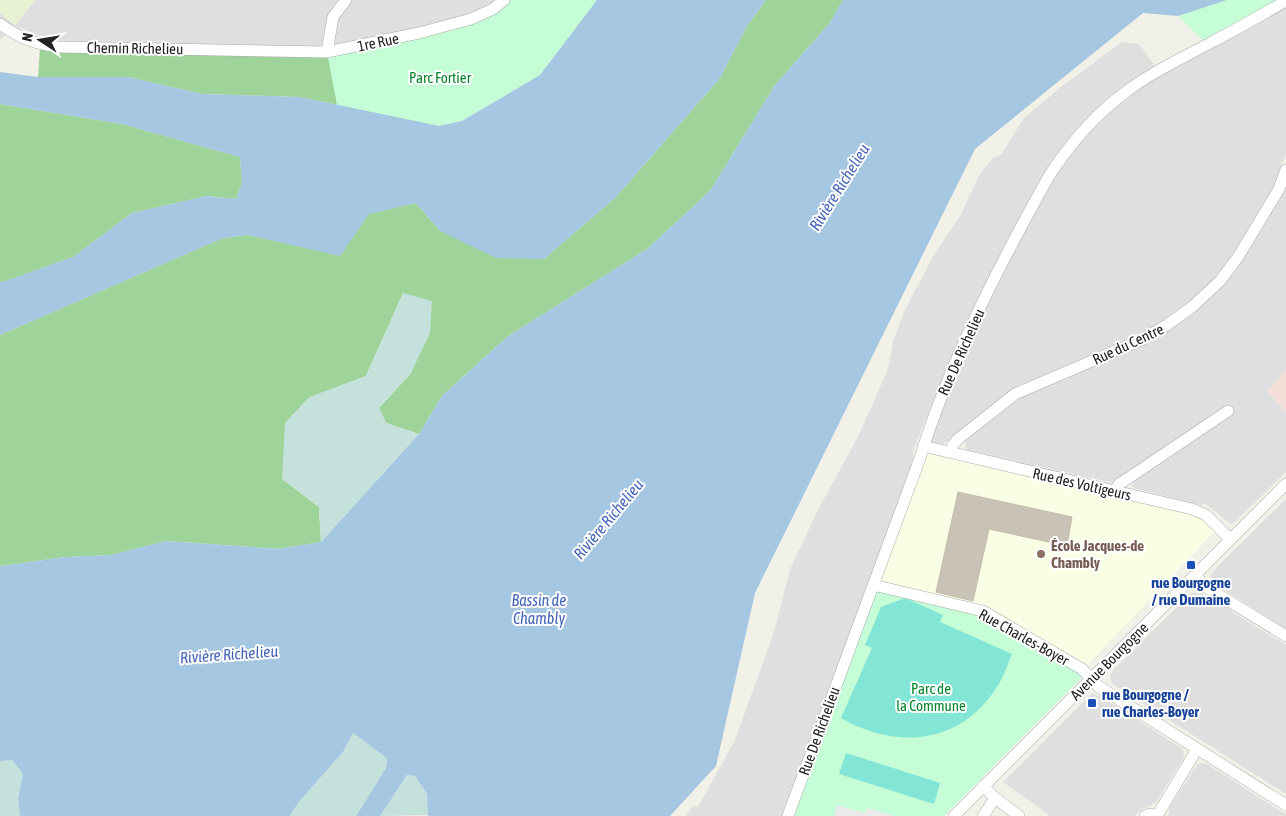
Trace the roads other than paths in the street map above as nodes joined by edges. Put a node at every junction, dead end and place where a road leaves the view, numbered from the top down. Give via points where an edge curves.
1 (346, 0) edge
2 (504, 0) edge
3 (1286, 1) edge
4 (0, 24) edge
5 (244, 51) joint
6 (327, 52) junction
7 (1286, 170) edge
8 (1228, 411) dead end
9 (923, 446) junction
10 (950, 452) junction
11 (1286, 484) edge
12 (1115, 491) junction
13 (1230, 539) junction
14 (1195, 574) junction
15 (872, 585) junction
16 (1286, 636) edge
17 (1091, 679) junction
18 (1197, 749) junction
19 (983, 786) junction
20 (995, 798) junction
21 (1286, 805) edge
22 (988, 814) edge
23 (788, 816) edge
24 (954, 816) edge
25 (1019, 816) edge
26 (1145, 816) edge
27 (1157, 816) edge

1 - 6 street via 333,17
2 - 6 street, 1re Rue via 471,19
3 - 9 street, Rue De Richelieu via 1136,85 1104,109 1068,148 1042,189 971,323
4 - 5 street, Chemin Richelieu via 19,38 58,47
5 - 6 street, 1re Rue
7 - 10 street, Rue du Centre via 1279,189 1238,256 1220,280 1192,307 1147,337 1012,396 955,442
8 - 12 street via 1119,484
9 - 10 street, Rue des Voltigeurs
9 - 15 street, Rue De Richelieu
10 - 12 street, Rue des Voltigeurs
11 - 13 street, Avenue Bourgogne
12 - 13 street, Rue des Voltigeurs via 1199,512
13 - 14 street, Avenue Bourgogne
14 - 16 street via 1206,588
14 - 17 street, Avenue Bourgogne
15 - 17 street, Rue Charles-Boyer via 983,611 1082,669
15 - 23 street, Rue De Richelieu
17 - 18 street, Rue Charles-Boyer
17 - 19 street, Avenue Bourgogne
18 - 21 street, Rue Charles-Boyer
18 - 27 street
19 - 20 street
19 - 24 street, Avenue Bourgogne
20 - 22 street
20 - 25 street
26 - 27 street

